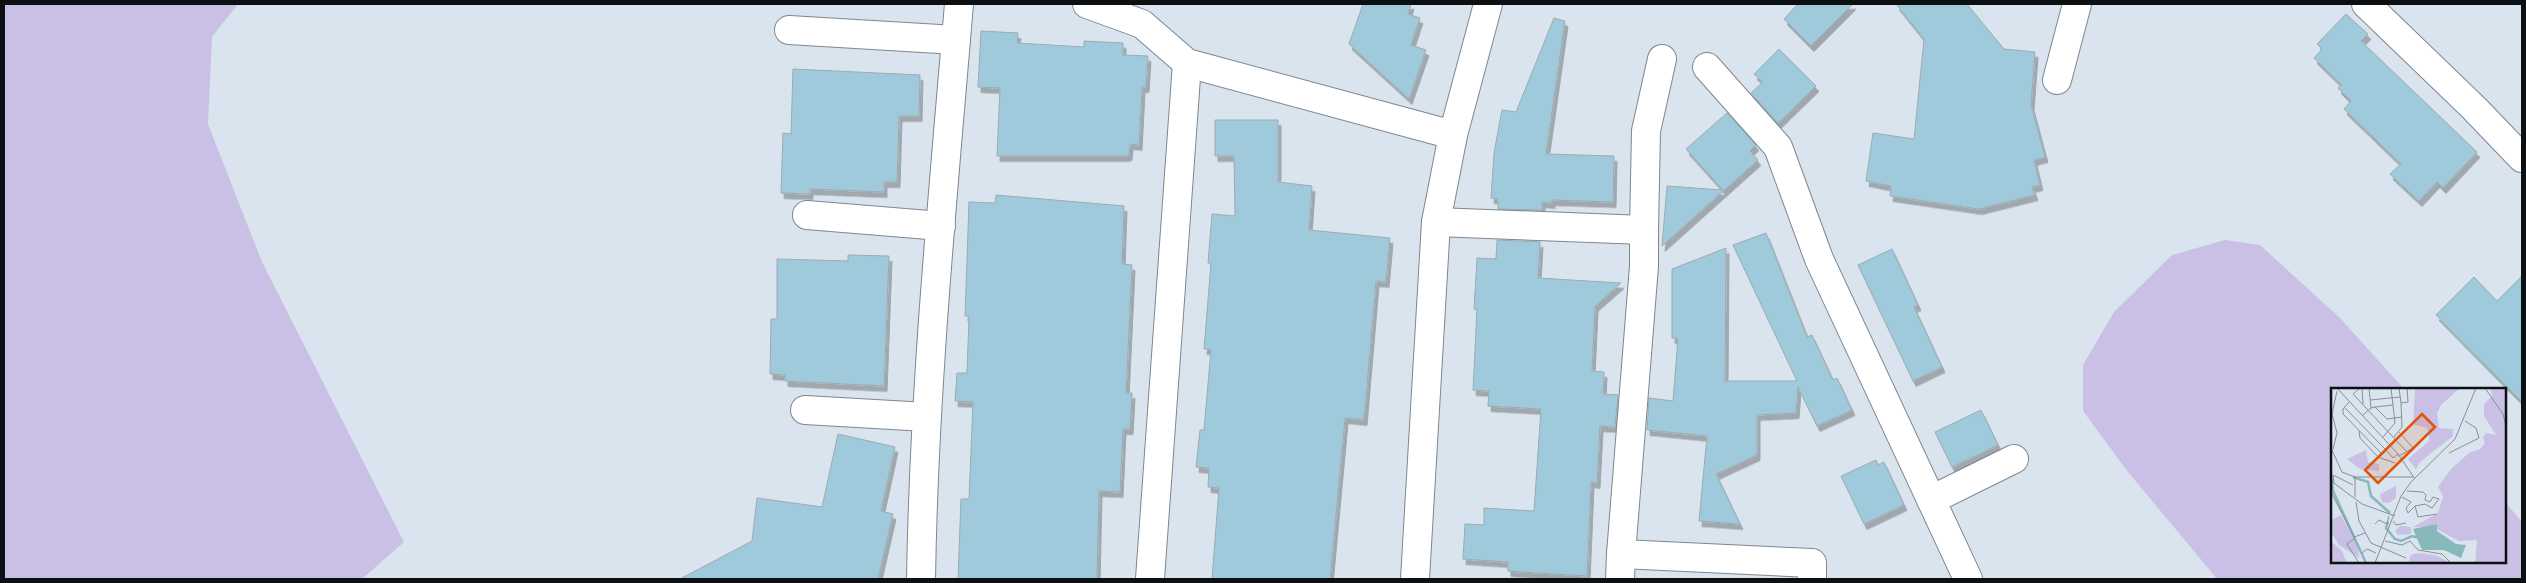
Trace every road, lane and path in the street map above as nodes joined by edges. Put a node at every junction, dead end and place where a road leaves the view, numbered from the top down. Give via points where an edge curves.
1 (959, 4) edge
2 (1086, 4) edge
3 (1488, 4) edge
4 (2077, 4) edge
5 (2366, 4) edge
6 (789, 30) dead end
7 (956, 40) junction
8 (1662, 59) dead end
9 (1187, 63) junction
10 (1707, 67) dead end
11 (2057, 80) dead end
12 (1453, 135) junction
13 (2522, 158) edge
14 (807, 215) dead end
15 (1436, 222) junction
16 (941, 226) junction
17 (1644, 230) junction
18 (805, 410) dead end
19 (927, 417) junction
20 (2014, 459) dead end
21 (1931, 500) junction
22 (1620, 567) edge
23 (920, 579) edge
24 (1150, 579) edge
25 (1415, 579) edge
26 (1812, 579) edge
27 (1968, 579) edge

1 - 7 street
2 - 9 street via 1142,24
3 - 12 street
4 - 11 street
5 - 13 street
6 - 7 street
7 - 16 street
8 - 17 street via 1646,131
9 - 12 street
9 - 24 street
10 - 21 street via 1778,147 1819,258
12 - 15 street
14 - 16 street
15 - 17 street
15 - 25 street
16 - 19 street
17 - 22 street via 1644,266
18 - 19 street
19 - 23 street
20 - 21 street
21 - 27 street
22 - 26 street via 1812,563

